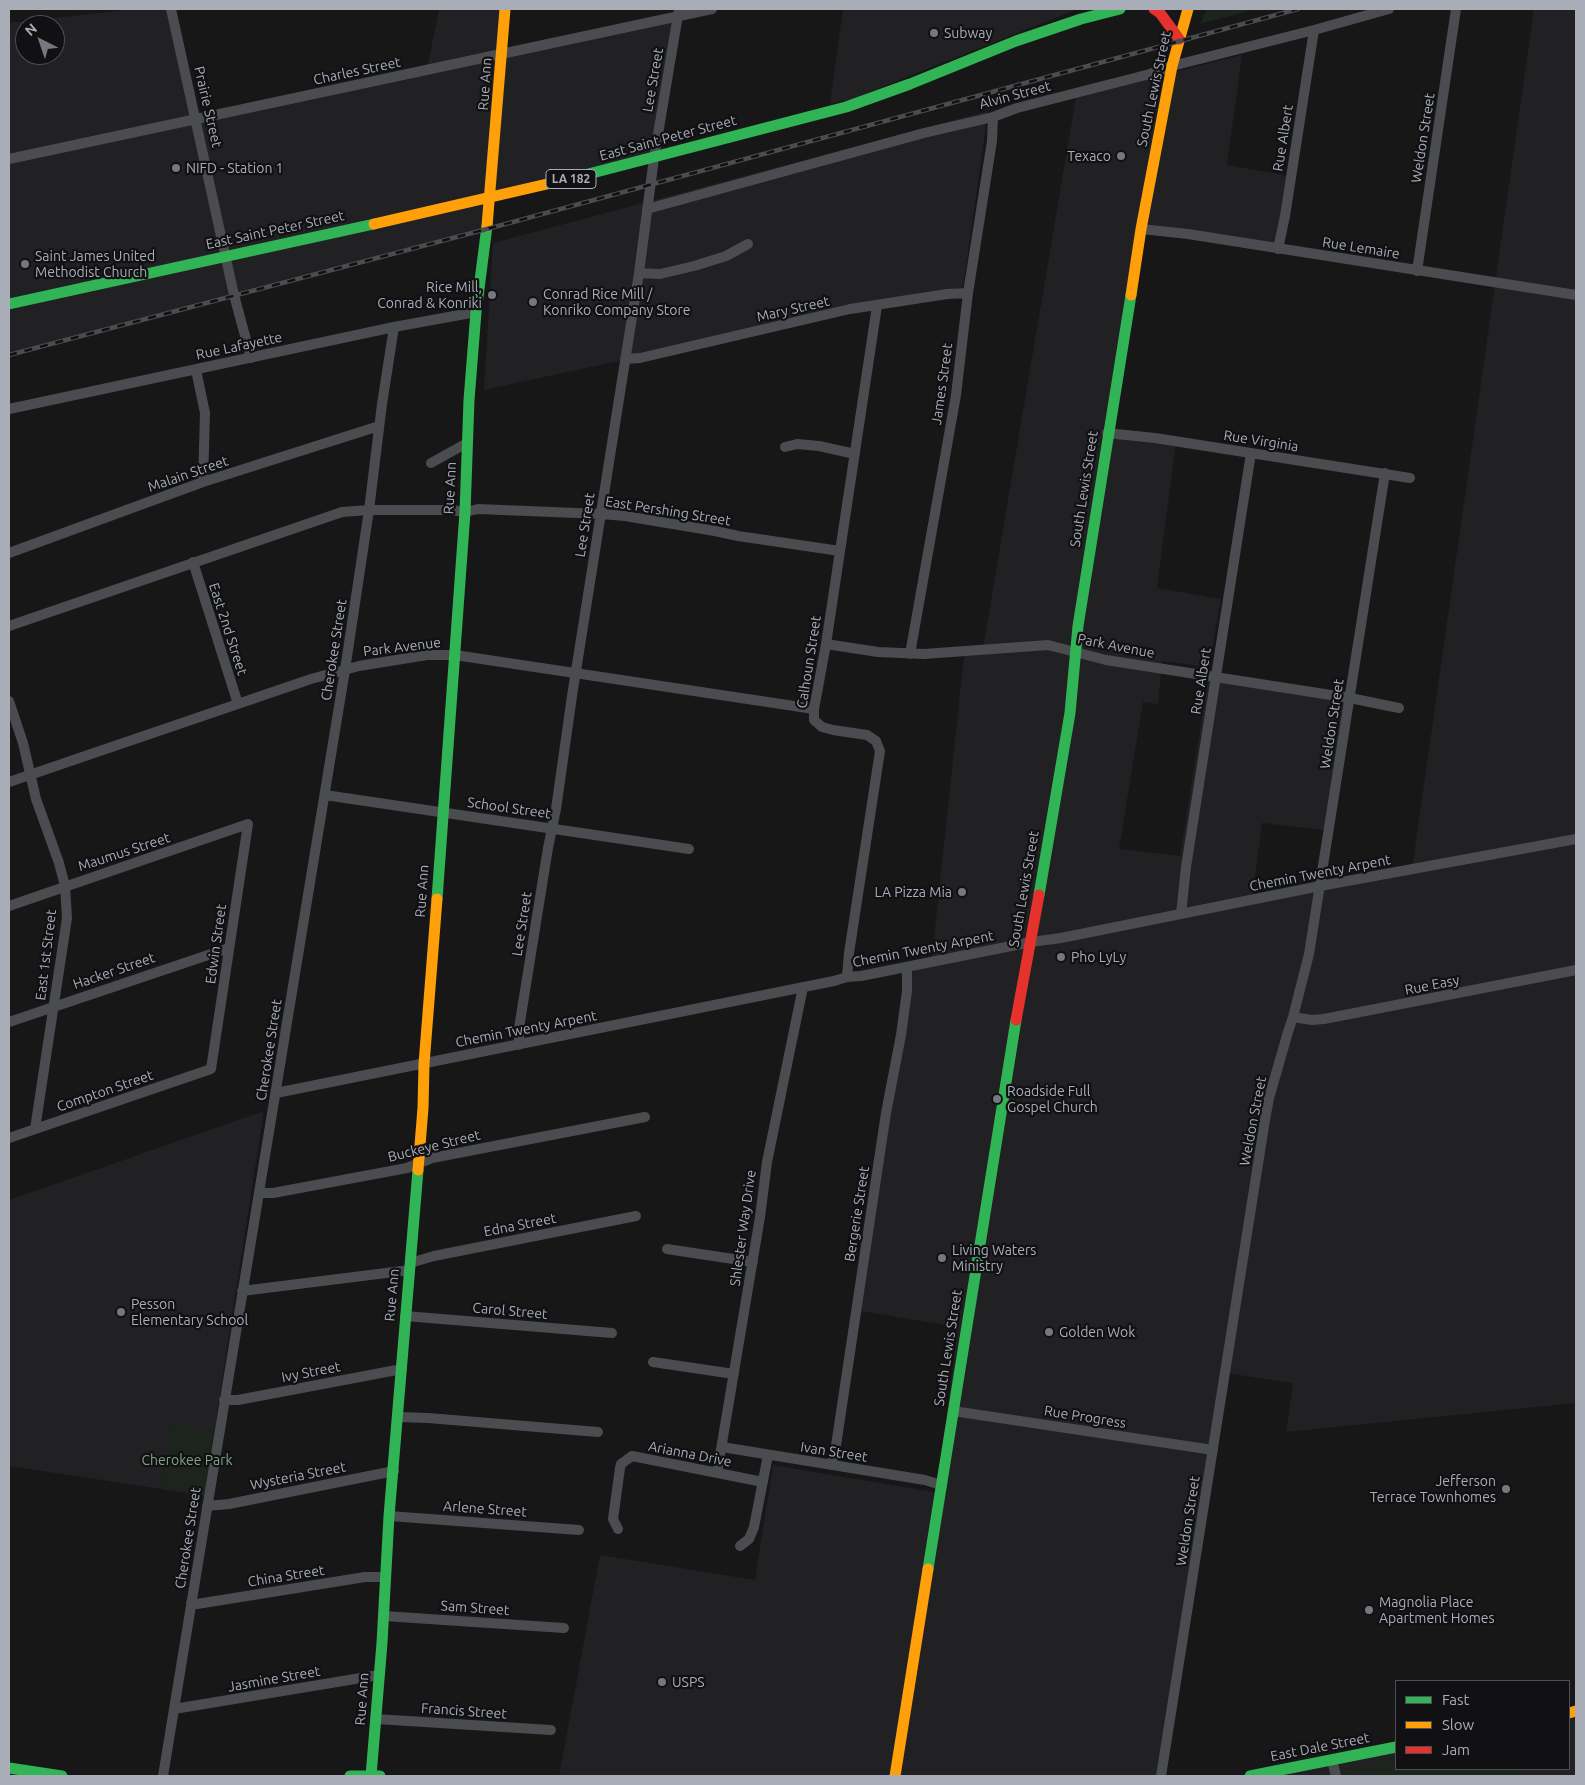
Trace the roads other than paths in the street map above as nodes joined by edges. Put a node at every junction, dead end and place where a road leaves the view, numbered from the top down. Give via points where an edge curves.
1 (171, 9) edge
2 (505, 9) edge
3 (712, 9) edge
4 (1120, 9) edge
5 (1154, 9) edge
6 (1188, 9) edge
7 (1389, 9) edge
8 (1456, 9) edge
9 (678, 12) edge
10 (1314, 30) junction
11 (1179, 39) junction
12 (502, 54) junction
13 (1172, 66) junction
14 (993, 117) junction
15 (196, 119) junction
16 (654, 158) junction
17 (9, 159) edge
18 (490, 198) junction
19 (647, 209) junction
20 (1140, 229) junction
21 (748, 244) dead end
22 (1278, 249) junction
23 (226, 255) junction
24 (1417, 271) junction
25 (639, 274) junction
26 (968, 293) junction
27 (1576, 295) edge
28 (9, 304) edge
29 (877, 306) junction
30 (476, 312) junction
31 (394, 327) junction
32 (250, 358) junction
33 (625, 359) junction
34 (196, 370) junction
35 (9, 409) edge
36 (379, 426) junction
37 (1107, 433) junction
38 (467, 443) junction
39 (785, 447) dead end
40 (1251, 453) junction
41 (855, 454) junction
42 (431, 464) dead end
43 (1385, 473) junction
44 (1410, 478) dead end
45 (202, 482) junction
46 (370, 510) junction
47 (465, 512) junction
48 (601, 514) junction
49 (840, 551) junction
50 (9, 553) edge
51 (193, 562) junction
52 (9, 626) edge
53 (826, 644) junction
54 (1076, 652) junction
55 (910, 654) junction
56 (455, 655) junction
57 (345, 670) junction
58 (577, 673) junction
59 (1216, 677) junction
60 (1350, 698) junction
61 (9, 701) edge
62 (238, 704) junction
63 (1399, 708) dead end
64 (814, 709) junction
65 (30, 775) junction
66 (9, 782) edge
67 (325, 795) junction
68 (442, 813) junction
69 (248, 824) joint
70 (552, 828) junction
71 (1576, 839) edge
72 (689, 849) dead end
73 (65, 886) junction
74 (1320, 886) junction
75 (9, 906) edge
76 (1181, 914) junction
77 (1030, 942) junction
78 (229, 948) junction
79 (907, 967) junction
80 (1576, 970) edge
81 (847, 977) junction
82 (802, 987) junction
83 (54, 1007) junction
84 (1293, 1017) junction
85 (9, 1022) edge
86 (519, 1045) junction
87 (424, 1064) junction
88 (211, 1069) joint
89 (276, 1093) junction
90 (645, 1117) dead end
91 (35, 1129) junction
92 (9, 1138) edge
93 (418, 1164) junction
94 (260, 1193) junction
95 (636, 1216) dead end
96 (667, 1248) dead end
97 (753, 1262) junction
98 (410, 1266) junction
99 (242, 1291) junction
100 (405, 1316) junction
101 (612, 1333) dead end
102 (653, 1362) dead end
103 (402, 1369) junction
104 (734, 1374) junction
105 (224, 1400) junction
106 (953, 1411) junction
107 (398, 1417) junction
108 (598, 1432) dead end
109 (722, 1446) junction
110 (1213, 1450) junction
111 (768, 1455) junction
112 (831, 1465) junction
113 (394, 1471) junction
114 (717, 1473) junction
115 (763, 1482) junction
116 (941, 1485) junction
117 (207, 1506) junction
118 (389, 1516) junction
119 (618, 1529) dead end
120 (579, 1530) dead end
121 (740, 1546) dead end
122 (386, 1577) junction
123 (191, 1603) junction
124 (384, 1616) junction
125 (564, 1628) dead end
126 (379, 1675) junction
127 (174, 1709) junction
128 (376, 1718) junction
129 (551, 1730) dead end
130 (1395, 1747) edge
131 (1332, 1760) junction
132 (9, 1768) edge
133 (62, 1776) edge
134 (163, 1776) edge
135 (350, 1776) edge
136 (374, 1776) edge
137 (894, 1776) edge
138 (1161, 1776) edge
139 (1250, 1776) edge
140 (1336, 1776) edge

1 - 15 street, Prairie Street
2 - 12 main road, Rue Ann
3 - 9 street, Charles Street
4 - 16 main road, East Saint Peter Street / LA 182 via 1016,40 846,107
5 - 11 main road
6 - 11 main road, South Lewis Street
7 - 10 street, Alvin Street
8 - 24 street, Weldon Street
9 - 12 street, Charles Street
9 - 16 street, Lee Street
10 - 13 street, Alvin Street
10 - 22 street, Rue Albert
11 - 13 main road, South Lewis Street
12 - 15 street, Charles Street
12 - 18 main road, Rue Ann
13 - 14 street, Alvin Street
13 - 20 main road, South Lewis Street
14 - 19 street, Alvin Street
14 - 26 street, James Street
15 - 17 street, Charles Street
15 - 23 street, Prairie Street
16 - 18 main road, East Saint Peter Street / LA 182
16 - 19 street, Lee Street
18 - 23 main road, East Saint Peter Street / LA 182
18 - 30 main road, Rue Ann
19 - 25 street, Lee Street
20 - 22 street, Rue Lemaire
20 - 37 main road, South Lewis Street
21 - 25 street via 726,256 694,266 660,274
22 - 24 street, Rue Lemaire
23 - 28 main road, East Saint Peter Street / LA 182
23 - 32 street, Prairie Street
24 - 27 street, Rue Lemaire
25 - 33 street, Lee Street
26 - 29 street, Mary Street
26 - 55 street, James Street via 956,395
29 - 33 street, Mary Street via 850,309
29 - 41 street, Calhoun Street
30 - 31 street, Rue Lafayette
30 - 38 main road, Rue Ann
31 - 32 street, Rue Lafayette
31 - 36 street, Cherokee Street
32 - 34 street, Rue Lafayette
33 - 48 street, Lee Street
34 - 35 street, Rue Lafayette
34 - 45 street via 205,412
36 - 45 street, Malain Street
36 - 46 street, Cherokee Street
37 - 40 street, Rue Virginia
37 - 54 main road, South Lewis Street
38 - 42 street
38 - 47 main road, Rue Ann
39 - 41 street via 797,444 819,446
40 - 43 street, Rue Virginia
40 - 59 street, Rue Albert
41 - 49 street, Calhoun Street
43 - 44 street, Rue Virginia
43 - 60 street, Weldon Street
45 - 50 street, Malain Street
46 - 47 street, East Pershing Street
46 - 51 street, East Pershing Street via 342,512
46 - 57 street, Cherokee Street
47 - 48 street, East Pershing Street via 478,509
47 - 56 main road, Rue Ann
48 - 49 street, East Pershing Street
48 - 58 street, Lee Street
49 - 53 street, Calhoun Street
51 - 52 street, East Pershing Street
51 - 62 street, East 2nd Street
53 - 55 street, Park Avenue
53 - 64 street, Calhoun Street
54 - 55 street, Park Avenue via 1048,645
54 - 59 street, Park Avenue via 1106,660
54 - 77 main road, South Lewis Street via 1070,713
56 - 57 street, Park Avenue via 427,655
56 - 58 street, Park Avenue
56 - 68 main road, Rue Ann
57 - 62 street, Park Avenue
57 - 67 street, Cherokee Street
58 - 64 street, Park Avenue
58 - 70 street, Lee Street
59 - 60 street, Park Avenue
59 - 76 street, Rue Albert
60 - 63 street, Park Avenue
60 - 74 street, Weldon Street
61 - 65 street, East 1st Street
62 - 65 street, Park Avenue
64 - 81 street, Calhoun Street via 814,720 822,727 866,735 876,741 880,751
65 - 66 street, Park Avenue
65 - 73 street, East 1st Street
67 - 68 street, School Street
67 - 89 street, Cherokee Street
68 - 70 street, School Street
68 - 87 main road, Rue Ann
69 - 73 street, Maumus Street
69 - 78 street, Edwin Street
70 - 72 street, School Street
70 - 86 street, Lee Street via 519,1028
71 - 74 street, Chemin Twenty Arpent
73 - 75 street, Maumus Street
73 - 83 street, East 1st Street via 67,918
74 - 76 street, Chemin Twenty Arpent
74 - 84 street, Weldon Street via 1309,954
76 - 77 street, Chemin Twenty Arpent
77 - 79 street, Chemin Twenty Arpent
77 - 106 main road, South Lewis Street
78 - 83 street, Hacker Street
78 - 88 street, Edwin Street
79 - 81 street, Chemin Twenty Arpent
79 - 112 street, Bergerie Street via 901,1035
80 - 84 street, Rue Easy via 1324,1019
81 - 82 street, Chemin Twenty Arpent
82 - 86 street, Chemin Twenty Arpent
82 - 97 street, Shlester Way Drive via 766,1162
83 - 85 street, Hacker Street
83 - 91 street, East 1st Street
84 - 110 street, Weldon Street via 1264,1120
86 - 87 street, Chemin Twenty Arpent
87 - 89 street, Chemin Twenty Arpent
87 - 93 main road, Rue Ann
88 - 91 street, Compton Street
89 - 94 street, Cherokee Street
90 - 93 street, Buckeye Street via 432,1158
91 - 92 street, Compton Street
93 - 94 street, Buckeye Street
93 - 98 main road, Rue Ann
94 - 99 street, Cherokee Street
95 - 98 street, Edna Street via 434,1256
96 - 97 street
97 - 104 street, Shlester Way Drive
98 - 99 street, Edna Street
98 - 100 main road, Rue Ann
99 - 105 street, Cherokee Street
100 - 101 street, Carol Street
100 - 103 main road, Rue Ann
102 - 104 street
103 - 105 street, Ivy Street
103 - 107 main road, Rue Ann
104 - 109 street, Shlester Way Drive
105 - 117 street, Cherokee Street
106 - 110 street, Rue Progress
106 - 116 main road, South Lewis Street
107 - 108 street
107 - 113 main road, Rue Ann
109 - 111 street, Ivan Street
109 - 114 street, Shlester Way Drive
110 - 138 street, Weldon Street
111 - 112 street, Ivan Street
111 - 115 street
112 - 116 street, Ivan Street
113 - 117 street, Wysteria Street
113 - 118 main road, Rue Ann
114 - 115 street, Arianna Drive
114 - 119 street, Arianna Drive via 632,1456 620,1468 613,1519
115 - 121 street via 754,1527 749,1539
116 - 137 main road, South Lewis Street
117 - 123 street, Cherokee Street
118 - 120 street, Arlene Street
118 - 122 main road, Rue Ann
122 - 123 street, China Street
122 - 124 main road, Rue Ann
123 - 127 street, Cherokee Street
124 - 125 street, Sam Street
124 - 126 main road, Rue Ann
126 - 127 street, Jasmine Street
126 - 128 main road, Rue Ann
127 - 134 street, Cherokee Street
128 - 129 street, Francis Street
128 - 136 main road, Rue Ann
130 - 131 main road, East Dale Street
131 - 139 main road, East Dale Street
131 - 140 street
132 - 133 main road
135 - 136 main road

